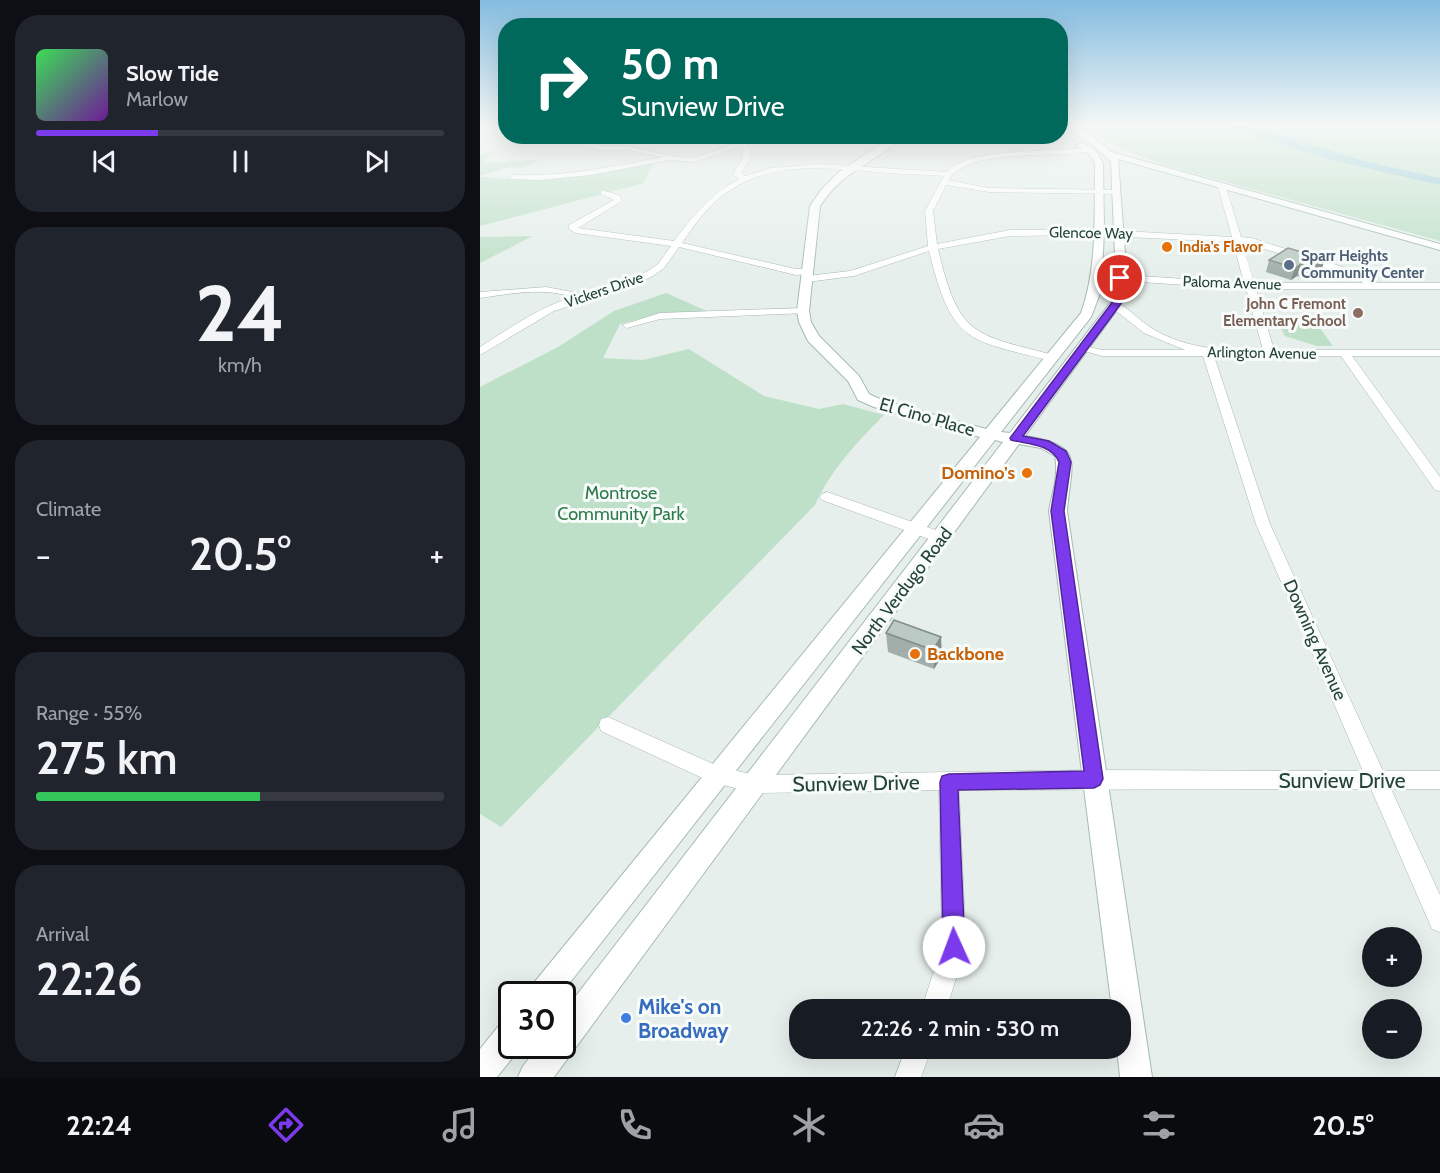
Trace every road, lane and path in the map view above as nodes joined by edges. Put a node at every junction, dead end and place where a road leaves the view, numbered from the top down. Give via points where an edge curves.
1 (555, 176) edge
2 (741, 176) edge
3 (756, 176) edge
4 (837, 176) edge
5 (932, 176) edge
6 (1099, 176) edge
7 (1116, 176) edge
8 (1184, 176) edge
9 (1190, 176) edge
10 (512, 177) dead end
11 (946, 178) junction
12 (746, 179) junction
13 (1222, 187) junction
14 (1099, 191) junction
15 (604, 192) dead end
16 (1118, 192) junction
17 (1099, 232) junction
18 (1120, 233) junction
19 (1236, 239) junction
20 (677, 244) junction
21 (934, 247) junction
22 (1440, 247) edge
23 (807, 276) junction
24 (1096, 276) junction
25 (1120, 278) junction
26 (1250, 286) junction
27 (1372, 286) junction
28 (1440, 286) edge
29 (480, 295) edge
30 (582, 297) junction
31 (1115, 305) junction
32 (803, 310) junction
33 (627, 325) dead end
34 (1084, 349) junction
35 (480, 352) edge
36 (1207, 352) junction
37 (1269, 352) junction
38 (1440, 353) edge
39 (1345, 354) junction
40 (1053, 358) junction
41 (991, 435) junction
42 (1016, 438) junction
43 (1440, 487) edge
44 (827, 497) dead end
45 (916, 528) junction
46 (942, 538) junction
47 (608, 725) dead end
48 (718, 776) junction
49 (1094, 779) junction
50 (1378, 780) junction
51 (1440, 780) edge
52 (949, 782) junction
53 (755, 784) junction
54 (1440, 921) edge
55 (553, 981) edge
56 (937, 999) edge
57 (576, 1021) edge
58 (498, 1051) edge
59 (548, 1059) edge
60 (914, 1059) edge
61 (480, 1073) edge
62 (534, 1077) edge
63 (908, 1077) edge
64 (1136, 1077) edge

1 - 10 street
2 - 12 street
3 - 12 street, Vickers Drive
4 - 23 main road via 815,206
5 - 11 street, Vickers Drive
6 - 14 main road, North Verdugo Road
7 - 16 main road, North Verdugo Road
8 - 13 main road
9 - 13 main road
11 - 14 street, Vickers Drive via 989,190
11 - 21 street via 928,210
12 - 20 street, Vickers Drive via 710,202
13 - 19 street
13 - 22 main road
14 - 16 street, Vickers Drive
14 - 17 main road, North Verdugo Road
15 - 20 street, Glencoe Way via 618,201 572,227
16 - 18 main road, North Verdugo Road
17 - 18 street, Glencoe Way
17 - 21 street, Glencoe Way via 1010,233
17 - 24 main road, North Verdugo Road
18 - 19 street, Glencoe Way
18 - 25 main road, North Verdugo Road
19 - 26 street
19 - 27 street, Glencoe Way via 1359,275
20 - 23 street, Glencoe Way
20 - 30 street, Vickers Drive via 651,274 634,283
21 - 23 street, Glencoe Way via 851,274
21 - 40 street via 957,318 969,332 984,340
23 - 32 main road
24 - 25 street, Paloma Avenue
24 - 40 main road, North Verdugo Road via 1087,314
25 - 26 street, Paloma Avenue
25 - 31 main road, North Verdugo Road
26 - 27 street, Paloma Avenue
26 - 37 street
27 - 28 street, Paloma Avenue
29 - 30 street via 535,291
30 - 35 street, Vickers Drive via 548,310
31 - 34 main road, North Verdugo Road
31 - 36 street via 1138,326 1167,342
32 - 33 street via 660,316
32 - 41 main road, El Cino Place via 813,338 854,379 863,397
34 - 36 street, Arlington Avenue via 1102,353
34 - 42 main road, North Verdugo Road
36 - 37 street, Arlington Avenue
36 - 50 street, Downing Avenue via 1263,524
37 - 39 street, Arlington Avenue
38 - 39 street, Arlington Avenue
39 - 43 street
40 - 41 main road, North Verdugo Road
41 - 42 main road, El Cino Place
41 - 45 main road, North Verdugo Road
42 - 46 main road, North Verdugo Road
42 - 49 main road, El Cino Place via 1045,444 1062,454 1065,462 1058,511
44 - 45 street
45 - 46 street
45 - 48 main road, North Verdugo Road
46 - 53 main road, North Verdugo Road
47 - 48 street, Sunview Drive
48 - 53 street, Sunview Drive
48 - 55 main road, North Verdugo Road
49 - 50 street, Sunview Drive
49 - 52 street, Sunview Drive
49 - 64 main road
50 - 51 street, Sunview Drive
50 - 54 street, Downing Avenue
52 - 53 street, Sunview Drive
52 - 56 street via 954,947
53 - 57 main road, North Verdugo Road
58 - 61 main road
59 - 62 main road
60 - 63 street

